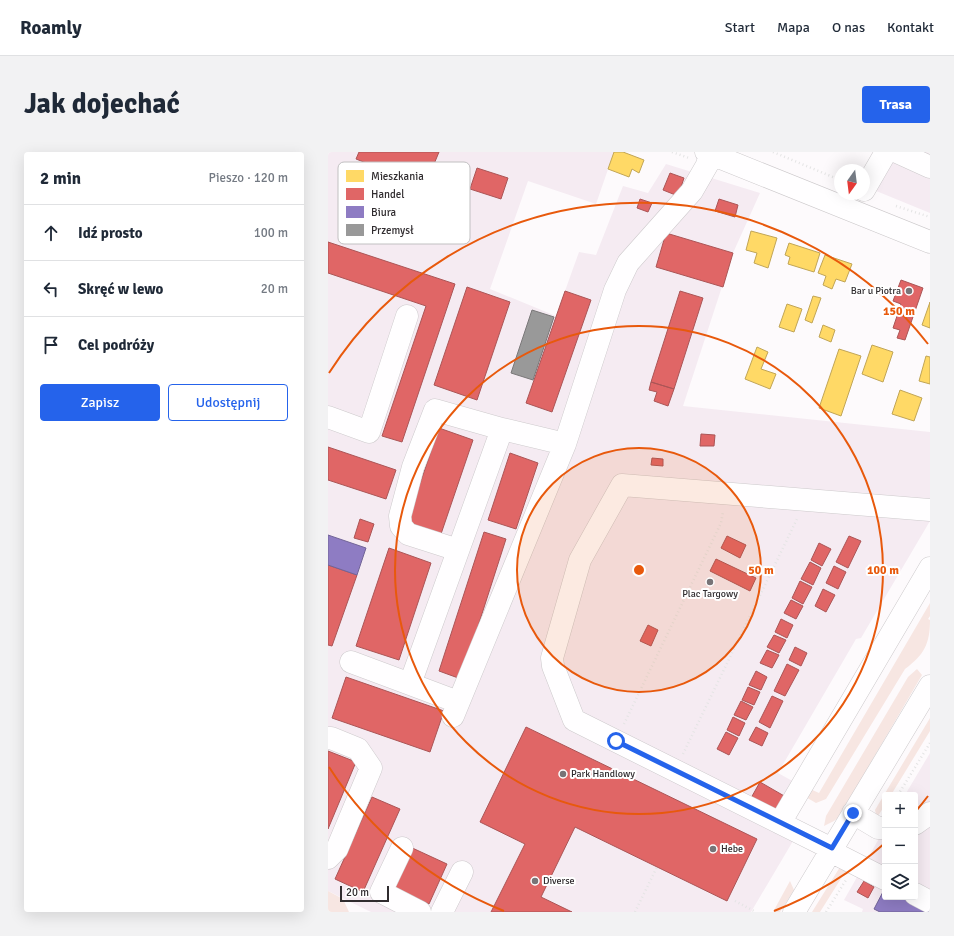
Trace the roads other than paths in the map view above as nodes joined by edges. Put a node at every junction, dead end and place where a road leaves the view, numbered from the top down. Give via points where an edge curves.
1 (886, 152) edge
2 (898, 152) edge
3 (708, 153) edge
4 (930, 167) edge
5 (870, 180) edge
6 (834, 191) edge
7 (861, 200) edge
8 (930, 242) edge
9 (407, 316) dead end
10 (328, 417) edge
11 (502, 428) junction
12 (565, 444) junction
13 (930, 510) edge
14 (458, 550) junction
15 (930, 568) edge
16 (351, 662) dead end
17 (410, 684) junction
18 (928, 694) edge
19 (328, 738) edge
20 (853, 813) junction
21 (930, 813) edge
22 (780, 823) junction
23 (918, 823) edge
24 (882, 828) edge
25 (402, 848) dead end
26 (831, 850) junction
27 (328, 858) edge
28 (462, 872) dead end
29 (882, 877) edge
30 (918, 896) edge
31 (930, 902) edge
32 (420, 912) edge
33 (442, 912) edge
34 (794, 912) edge

1 - 5 street
2 - 4 street
3 - 6 street
3 - 12 street via 707,165 692,191 628,263 615,290
7 - 8 street
9 - 10 street via 369,432
11 - 12 street
11 - 14 street
11 - 14 street via 435,410 413,467 400,516 401,526 408,534
12 - 17 street via 455,709
13 - 22 street via 622,485 580,560 552,658 574,720
14 - 17 street
15 - 22 street
16 - 17 street
18 - 20 street
19 - 27 street via 358,749 371,768 337,848
20 - 24 street
20 - 26 street
21 - 23 street
22 - 26 street
25 - 32 street via 381,892
26 - 29 street
26 - 34 street
28 - 33 street
30 - 31 street

